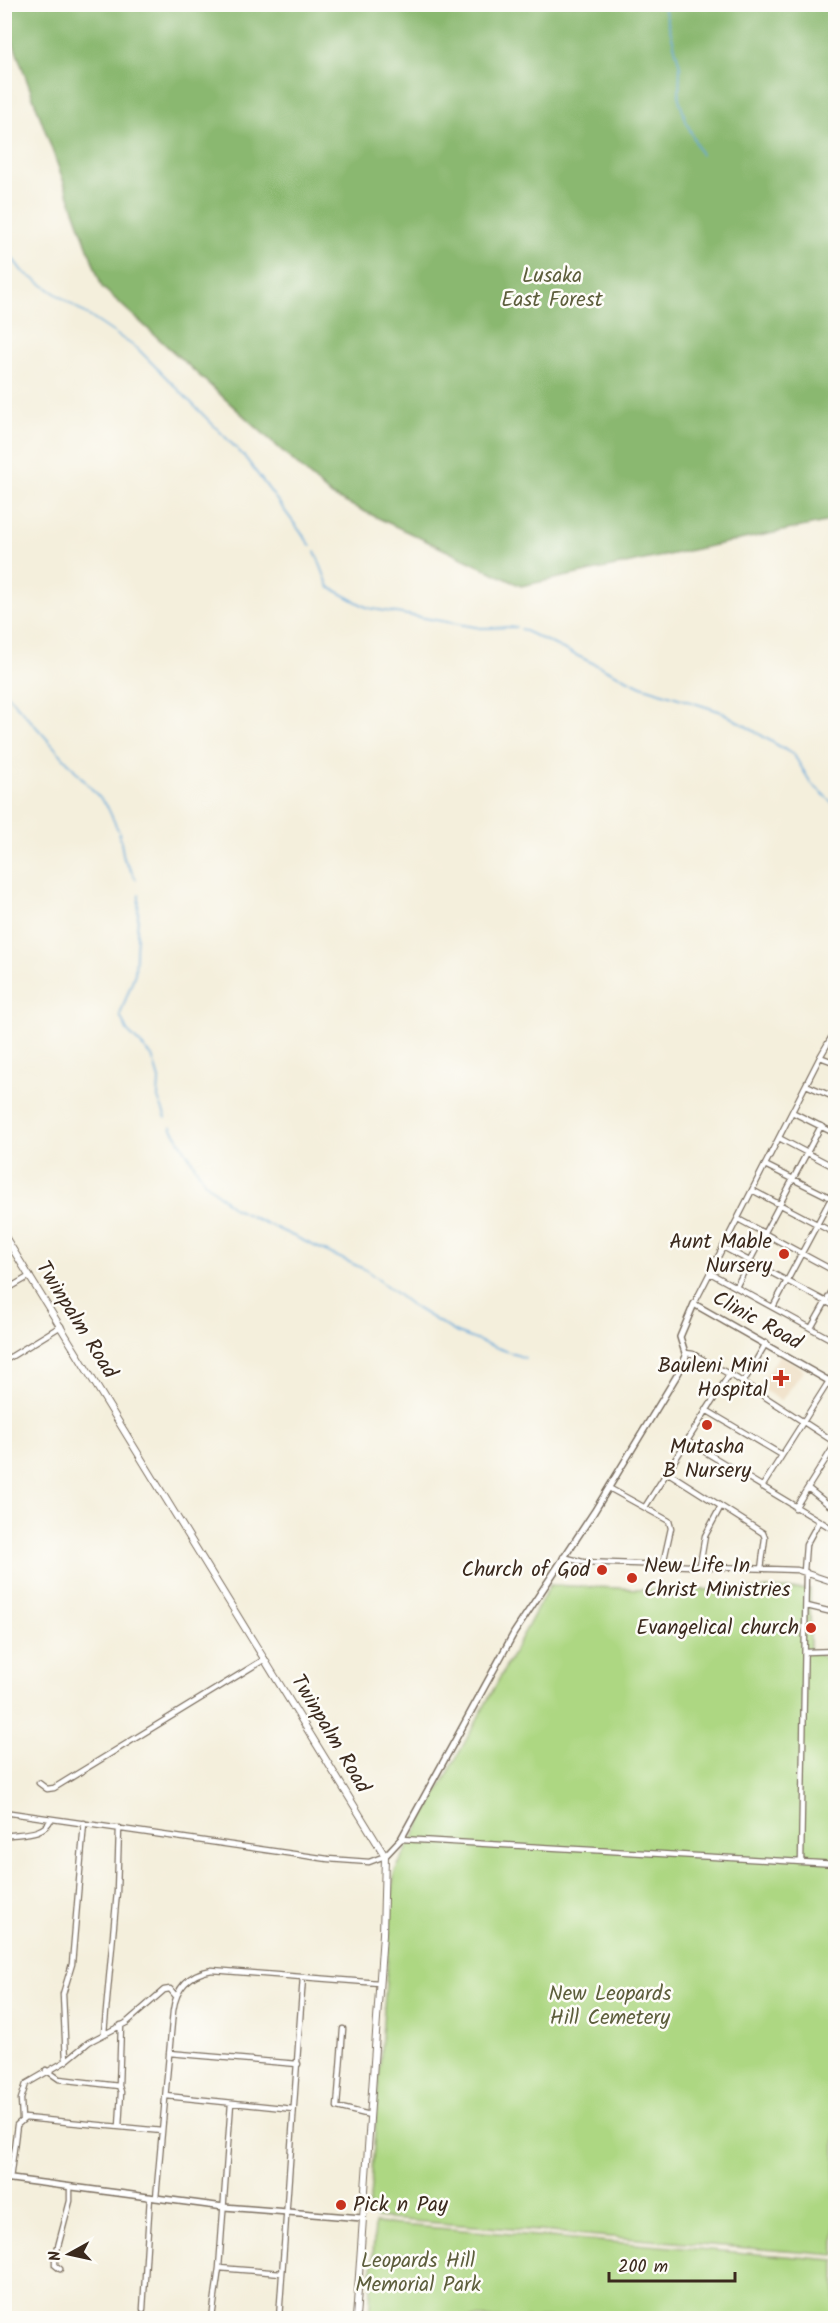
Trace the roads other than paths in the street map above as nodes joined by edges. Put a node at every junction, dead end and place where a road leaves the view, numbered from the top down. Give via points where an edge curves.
1 (833, 1039) edge
2 (820, 1057) junction
3 (836, 1063) edge
4 (806, 1085) junction
5 (836, 1098) edge
6 (792, 1112) junction
7 (821, 1126) junction
8 (836, 1134) edge
9 (779, 1138) junction
10 (806, 1153) junction
11 (765, 1166) junction
12 (836, 1168) edge
13 (792, 1180) junction
14 (836, 1189) edge
15 (752, 1190) junction
16 (831, 1198) junction
17 (779, 1205) junction
18 (738, 1219) junction
19 (816, 1225) junction
20 (4, 1234) edge
21 (836, 1234) edge
22 (765, 1235) junction
23 (723, 1247) junction
24 (801, 1254) junction
25 (751, 1261) junction
26 (836, 1272) edge
27 (710, 1273) junction
28 (30, 1276) junction
29 (786, 1281) junction
30 (836, 1284) edge
31 (736, 1287) junction
32 (4, 1291) edge
33 (826, 1301) junction
34 (694, 1304) junction
35 (836, 1306) edge
36 (772, 1307) junction
37 (61, 1326) junction
38 (811, 1328) junction
39 (836, 1342) edge
40 (766, 1343) junction
41 (686, 1353) junction
42 (4, 1361) edge
43 (836, 1370) edge
44 (729, 1375) junction
45 (829, 1380) junction
46 (743, 1383) junction
47 (836, 1385) edge
48 (706, 1410) junction
49 (801, 1421) junction
50 (687, 1441) junction
51 (836, 1443) edge
52 (782, 1455) junction
53 (667, 1472) junction
54 (762, 1487) junction
55 (609, 1488) junction
56 (809, 1489) junction
57 (829, 1505) dead end
58 (721, 1506) junction
59 (645, 1507) junction
60 (795, 1508) junction
61 (818, 1523) junction
62 (836, 1532) edge
63 (563, 1557) junction
64 (663, 1564) junction
65 (700, 1565) junction
66 (761, 1569) junction
67 (805, 1571) junction
68 (836, 1583) edge
69 (807, 1606) junction
70 (836, 1613) edge
71 (836, 1651) edge
72 (806, 1652) junction
73 (265, 1659) junction
74 (39, 1784) dead end
75 (4, 1812) edge
76 (51, 1819) junction
77 (84, 1823) junction
78 (119, 1828) junction
79 (4, 1836) edge
80 (401, 1839) junction
81 (385, 1857) junction
82 (801, 1862) junction
83 (836, 1864) edge
84 (303, 1977) junction
85 (379, 1983) junction
86 (175, 1995) junction
87 (122, 2025) junction
88 (343, 2029) dead end
89 (104, 2033) junction
90 (169, 2053) junction
91 (66, 2061) junction
92 (298, 2064) junction
93 (46, 2070) junction
94 (118, 2086) junction
95 (166, 2096) junction
96 (231, 2103) junction
97 (293, 2109) junction
98 (370, 2115) junction
99 (22, 2119) junction
100 (119, 2127) junction
101 (162, 2131) junction
102 (7, 2179) edge
103 (70, 2187) junction
104 (153, 2197) junction
105 (224, 2206) junction
106 (287, 2211) junction
107 (362, 2218) junction
108 (219, 2268) junction
109 (60, 2269) dead end
110 (282, 2273) junction
111 (142, 2309) dead end
112 (212, 2319) edge
113 (279, 2319) edge
114 (356, 2319) edge

1 - 2 street
2 - 3 street
2 - 4 street
4 - 5 street
4 - 6 street
6 - 7 street
6 - 9 street
7 - 8 street
7 - 10 street
9 - 10 street
9 - 11 street
10 - 12 street
10 - 13 street
11 - 13 street
11 - 15 street
13 - 16 street
13 - 17 street
14 - 16 street
15 - 17 street
15 - 18 street
16 - 19 street
17 - 19 street
17 - 22 street
18 - 22 street
18 - 23 street
19 - 21 street
19 - 24 street
20 - 28 main road, Twinpalm Road
22 - 24 street
22 - 25 street
23 - 25 street
23 - 27 street
24 - 26 street
24 - 29 street
25 - 29 street
25 - 31 street
27 - 31 street
27 - 34 street
28 - 32 street
28 - 37 main road, Twinpalm Road
29 - 33 street
29 - 36 street
30 - 33 street
31 - 36 street
33 - 35 street
33 - 38 street
34 - 40 street, Clinic Road
34 - 41 street via 680,1337
36 - 38 street
37 - 42 street
37 - 73 main road, Twinpalm Road
38 - 39 street
40 - 45 street, Clinic Road
40 - 46 street
41 - 44 street
41 - 55 street via 679,1372
43 - 45 street
44 - 46 street
44 - 48 street
45 - 47 street, Clinic Road
45 - 49 street
46 - 49 street
48 - 50 street
48 - 52 street
49 - 51 street
49 - 52 street
50 - 53 street
50 - 54 street
51 - 56 street
52 - 54 street
53 - 58 street
53 - 59 street
54 - 60 street
55 - 59 street
55 - 63 street
56 - 57 street
56 - 60 street
58 - 65 street via 705,1536
58 - 66 street via 764,1535
59 - 64 street via 670,1524
60 - 61 street
61 - 62 street
61 - 67 street via 806,1545
63 - 64 street via 583,1562
63 - 80 street via 500,1657
64 - 65 street
65 - 66 street
66 - 67 street
67 - 68 street
67 - 69 street
69 - 70 street
69 - 72 street
71 - 72 street
72 - 82 street
73 - 74 street via 54,1788
73 - 81 main road, Twinpalm Road
75 - 76 street
76 - 77 street
76 - 79 street via 41,1831
77 - 78 street
77 - 91 street via 72,1964 63,1995
78 - 81 street via 328,1859 369,1862
78 - 89 street
80 - 81 street
80 - 82 street
81 - 85 main road
82 - 83 street
84 - 85 street
84 - 86 street via 212,1970 186,1982
84 - 92 street
85 - 98 main road
86 - 87 street via 171,1989 164,1990
86 - 90 street
87 - 89 street
87 - 94 street
88 - 98 street via 338,2107
89 - 91 street
90 - 92 street
90 - 95 street
91 - 93 street
92 - 97 street
93 - 94 street via 59,2079
93 - 99 street via 24,2088
94 - 100 street
95 - 96 street
95 - 101 street
96 - 97 street
96 - 105 street
97 - 106 street
98 - 107 main road
99 - 100 street
99 - 102 street via 17,2125
100 - 101 street
101 - 104 street
102 - 103 street
103 - 104 street
103 - 109 street via 55,2258
104 - 105 street
104 - 111 street
105 - 106 street
105 - 108 street
106 - 107 street
106 - 110 street
107 - 114 main road
108 - 110 street
108 - 112 street
110 - 113 street

